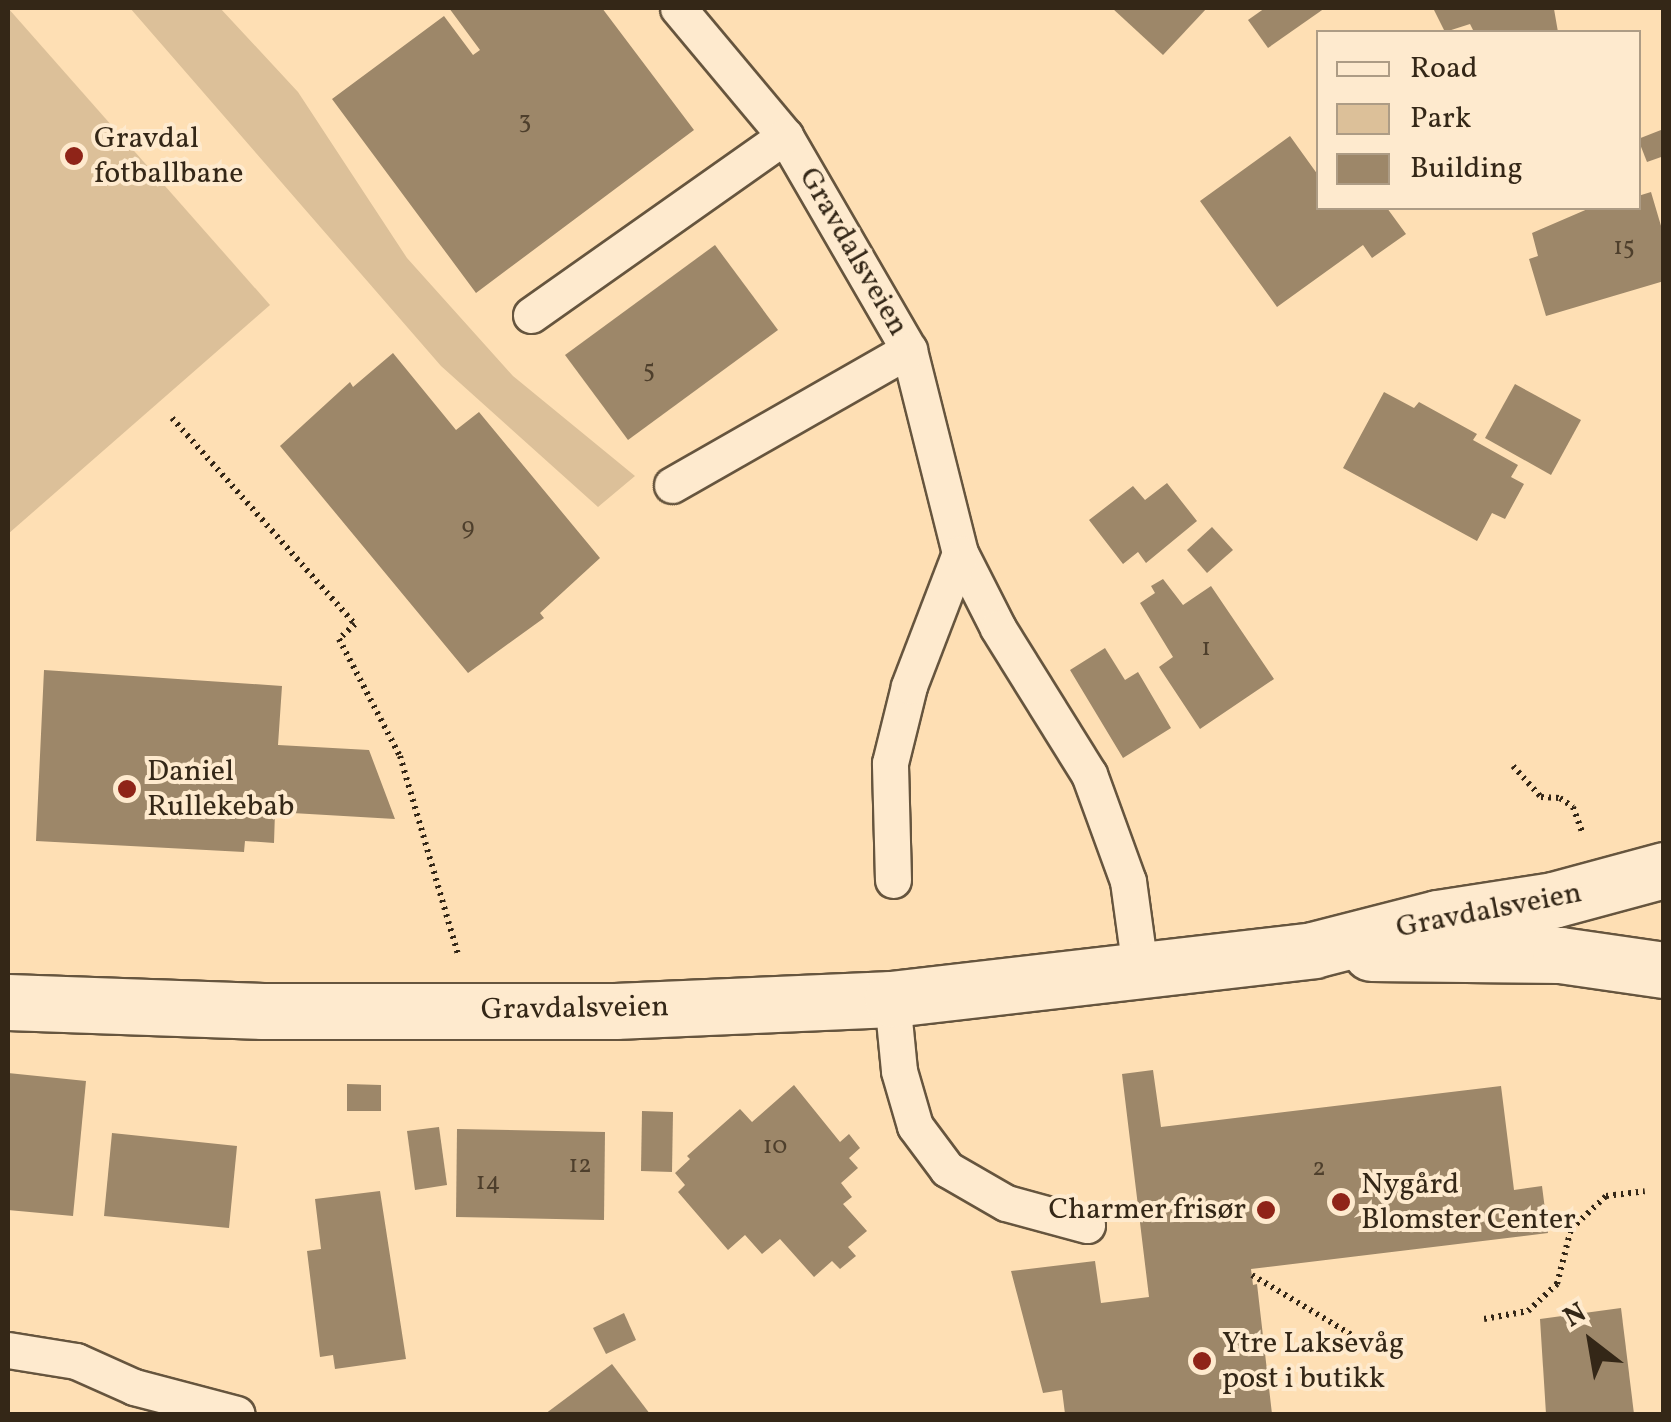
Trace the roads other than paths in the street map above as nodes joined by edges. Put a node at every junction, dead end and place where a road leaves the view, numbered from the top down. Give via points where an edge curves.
1 (678, 8) edge
2 (786, 136) junction
3 (531, 315) dead end
4 (910, 350) junction
5 (672, 484) dead end
6 (960, 552) junction
7 (1664, 870) edge
8 (893, 880) dead end
9 (1313, 950) junction
10 (1140, 969) junction
11 (1664, 970) edge
12 (892, 999) junction
13 (8, 1002) edge
14 (1086, 1225) dead end
15 (8, 1350) edge
16 (238, 1414) edge

1 - 2 lane, Gravdalsveien
2 - 3 lane
2 - 4 lane, Gravdalsveien
4 - 5 lane
4 - 6 lane, Gravdalsveien
6 - 8 lane via 909,686 890,763
6 - 10 lane, Gravdalsveien via 998,628 1090,774 1128,881
7 - 9 main road, Gravdalsveien
9 - 10 main road, Gravdalsveien
9 - 11 main road, Gravdalsveien via 1560,955
10 - 12 main road, Gravdalsveien
12 - 13 main road, Gravdalsveien via 615,1011 263,1011
12 - 14 lane via 899,1070 915,1126 947,1169 1006,1203
15 - 16 lane via 76,1361 134,1387

